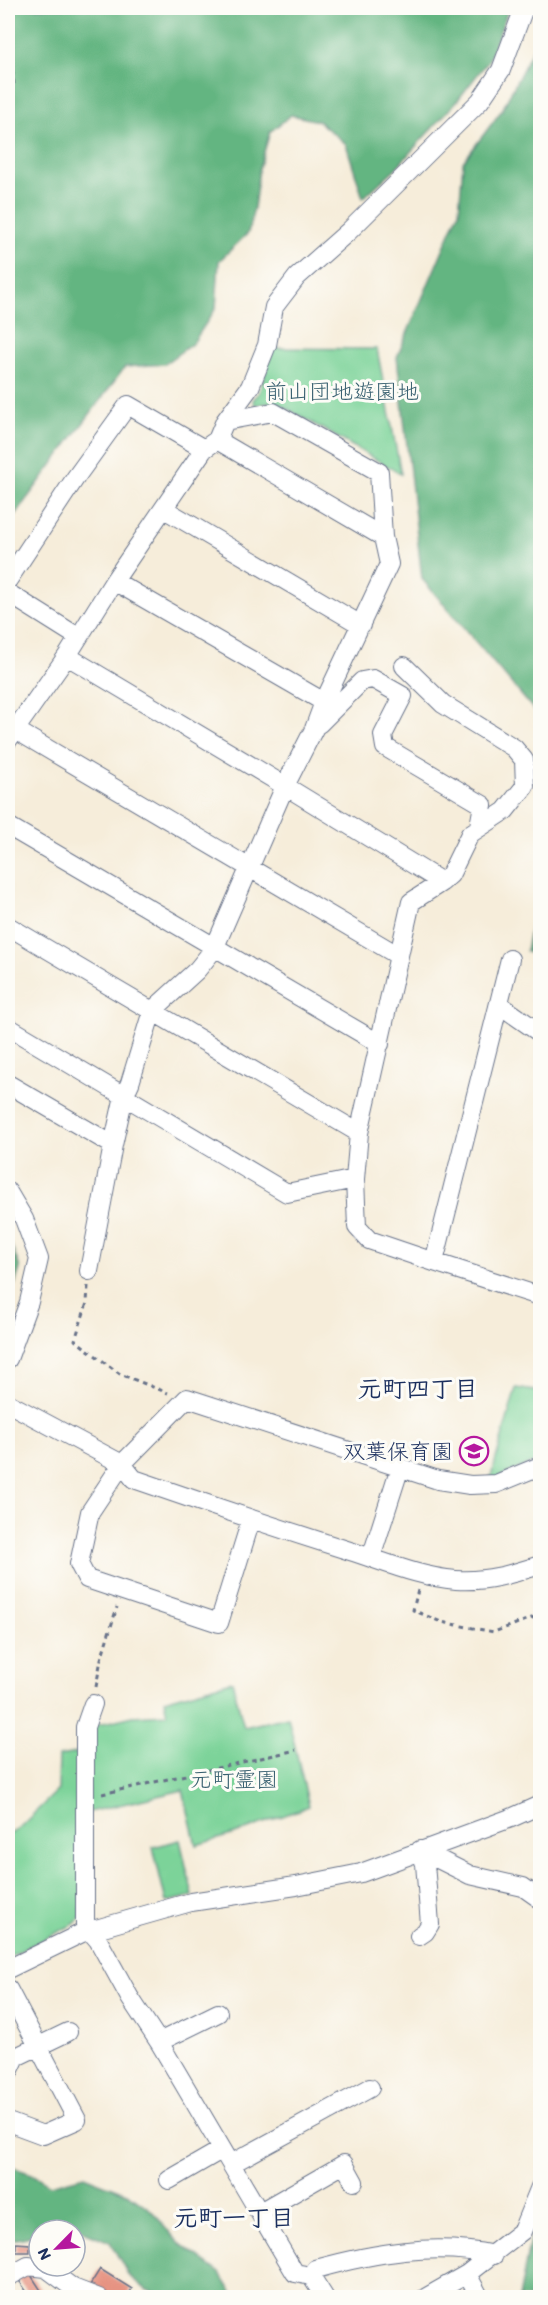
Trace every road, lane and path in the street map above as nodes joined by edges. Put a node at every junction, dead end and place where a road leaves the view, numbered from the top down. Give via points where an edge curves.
1 (10, 8) edge
2 (524, 8) edge
3 (8, 101) edge
4 (225, 421) junction
5 (211, 444) junction
6 (164, 509) junction
7 (383, 537) junction
8 (8, 580) edge
9 (114, 581) junction
10 (8, 593) edge
11 (361, 625) junction
12 (78, 637) junction
13 (67, 656) junction
14 (404, 666) dead end
15 (324, 702) junction
16 (314, 729) junction
17 (11, 735) edge
18 (285, 786) junction
19 (8, 826) edge
20 (479, 826) junction
21 (250, 869) junction
22 (442, 882) junction
23 (8, 926) edge
24 (214, 949) junction
25 (399, 956) junction
26 (510, 958) dead end
27 (500, 1005) junction
28 (152, 1011) junction
29 (8, 1027) edge
30 (540, 1033) edge
31 (380, 1044) junction
32 (8, 1084) edge
33 (124, 1096) junction
34 (359, 1133) junction
35 (112, 1145) junction
36 (355, 1179) junction
37 (8, 1192) edge
38 (434, 1262) junction
39 (88, 1271) joint
40 (540, 1293) edge
41 (8, 1359) edge
42 (187, 1398) junction
43 (8, 1403) edge
44 (122, 1464) junction
45 (540, 1466) edge
46 (400, 1467) junction
47 (251, 1520) junction
48 (371, 1558) junction
49 (540, 1565) edge
50 (422, 1574) junction
51 (121, 1591) junction
52 (540, 1616) edge
53 (93, 1704) joint
54 (296, 1750) dead end
55 (84, 1797) junction
56 (540, 1805) edge
57 (420, 1850) junction
58 (540, 1899) edge
59 (90, 1931) junction
60 (419, 1936) dead end
61 (8, 1969) edge
62 (8, 1989) edge
63 (218, 2013) dead end
64 (68, 2032) dead end
65 (159, 2042) junction
66 (37, 2047) junction
67 (8, 2073) edge
68 (370, 2088) dead end
69 (8, 2122) edge
70 (226, 2157) junction
71 (169, 2180) dead end
72 (354, 2182) dead end
73 (540, 2187) edge
74 (260, 2212) junction
75 (494, 2254) junction
76 (467, 2274) junction
77 (311, 2276) junction
78 (8, 2277) edge
79 (99, 2298) edge
80 (325, 2298) edge
81 (425, 2298) edge
82 (480, 2298) edge

1 - 3 path via 14,85
2 - 4 street via 501,70 480,101 297,277 273,307 267,345 250,387
4 - 5 street
4 - 7 street via 273,411 378,472
5 - 6 street
5 - 7 street
5 - 8 street via 128,405
6 - 9 street
6 - 11 street
7 - 11 street via 389,564
9 - 12 street
9 - 15 street
10 - 12 street
11 - 15 street
12 - 13 street
13 - 17 street
13 - 18 street
14 - 20 street via 443,704 514,748 524,760 525,786 505,811
15 - 16 street
16 - 18 street
16 - 20 street via 362,681 373,679 403,696 383,735 385,747 483,805
17 - 21 street
18 - 21 street
18 - 22 street
19 - 24 street
20 - 22 street via 470,834 450,875
21 - 24 street
21 - 25 street
22 - 25 street via 411,902
23 - 28 street
24 - 28 street
24 - 31 street
25 - 31 street
26 - 27 street
27 - 30 street
27 - 38 street
28 - 33 street
28 - 34 street
29 - 33 street
31 - 34 street
32 - 35 street
33 - 35 street
33 - 36 street via 287,1193
34 - 36 street
35 - 39 street
36 - 38 street via 357,1227 369,1240
37 - 41 street via 24,1219 39,1259 29,1302
38 - 40 street via 539,1296
39 - 42 path via 87,1303 75,1340 120,1374
42 - 44 street
42 - 46 street
43 - 44 street
44 - 47 street via 134,1479
44 - 51 street via 90,1512 79,1564 87,1579
45 - 46 street via 496,1484 470,1485 438,1480
46 - 48 street
47 - 48 street
47 - 51 street via 219,1623
48 - 50 street
49 - 50 street via 496,1579 456,1580
50 - 52 path via 413,1610 441,1622 494,1632
51 - 53 path via 101,1659
53 - 55 street via 85,1727
54 - 55 path
55 - 59 street via 85,1924
56 - 57 street
57 - 58 street via 470,1875 523,1887
57 - 59 street via 361,1872 191,1902
57 - 60 street via 425,1864 430,1924
59 - 61 street
59 - 65 street
62 - 66 street
63 - 65 street
64 - 66 street
65 - 70 street
66 - 67 street via 16,2057
66 - 69 street via 77,2120 43,2135
68 - 70 street
70 - 71 street
70 - 74 street
72 - 74 street via 344,2164
73 - 75 street via 522,2231
74 - 77 street via 295,2273
75 - 76 street
75 - 77 street via 464,2248 391,2251 316,2269
76 - 81 street
76 - 82 street
77 - 80 street
78 - 79 street via 28,2266 46,2268 73,2288

